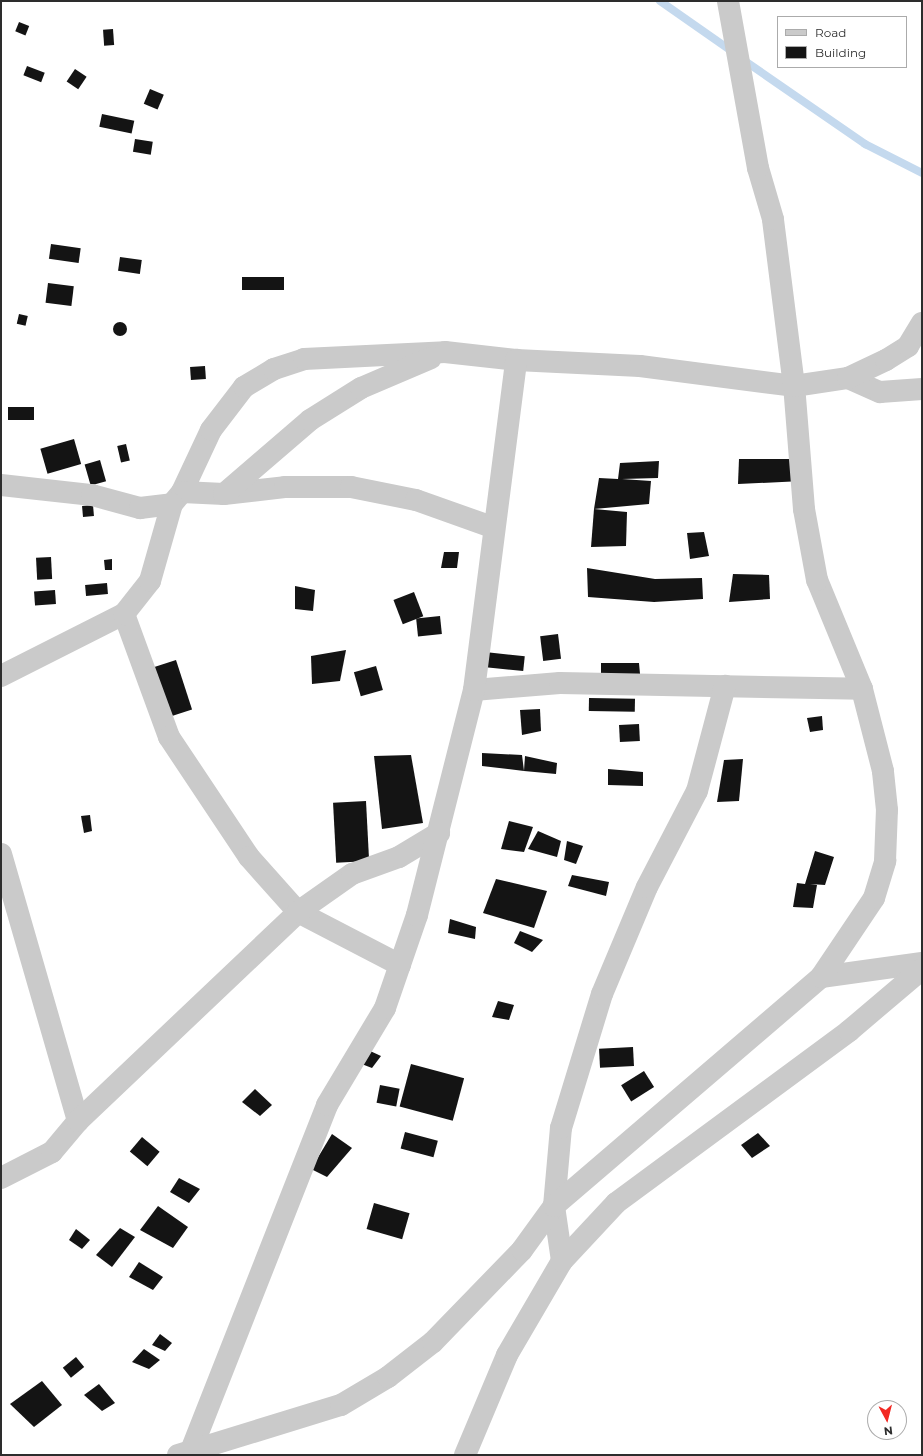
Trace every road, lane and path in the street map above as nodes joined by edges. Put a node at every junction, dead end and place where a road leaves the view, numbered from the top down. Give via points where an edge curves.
1 (728, 1) edge
2 (922, 323) edge
3 (445, 352) junction
4 (516, 360) junction
5 (848, 378) junction
6 (794, 386) junction
7 (922, 389) edge
8 (1, 486) edge
9 (224, 494) junction
10 (177, 498) junction
11 (492, 527) junction
12 (124, 614) junction
13 (1, 676) edge
14 (725, 686) junction
15 (862, 689) junction
16 (474, 690) junction
17 (439, 834) junction
18 (1, 854) edge
19 (298, 912) junction
20 (922, 963) edge
21 (400, 965) junction
22 (922, 969) edge
23 (821, 977) junction
24 (78, 1121) junction
25 (1, 1178) edge
26 (554, 1206) junction
27 (562, 1261) junction
28 (185, 1452) edge
29 (465, 1455) edge

1 - 6 street via 758,168 773,219
2 - 5 street via 908,346
3 - 4 street
3 - 9 street via 361,388 310,420
3 - 10 street via 304,359 274,369 244,388 210,430
4 - 6 street via 640,366
4 - 11 street
5 - 6 street
5 - 7 street via 880,392
6 - 15 street via 804,509 817,580
8 - 10 street via 92,495 140,508
9 - 10 street
9 - 11 street via 284,487 351,487 416,500
10 - 12 street via 150,581
11 - 16 street
12 - 13 street
12 - 19 street via 169,737 249,857
14 - 15 street
14 - 16 street via 560,682
14 - 26 street via 697,791 647,887 602,994 561,1128
15 - 23 street via 883,771 888,810 885,861 874,898
16 - 17 street
17 - 19 street via 399,857 352,874
17 - 21 street
18 - 24 street
19 - 21 street
19 - 24 street
20 - 23 street
21 - 28 street via 385,1008 327,1105
22 - 27 street via 849,1031 616,1203
23 - 26 street
24 - 25 street via 52,1152
26 - 27 street
26 - 28 street via 522,1250 472,1305 433,1342 388,1377 341,1405
27 - 29 street via 508,1355

